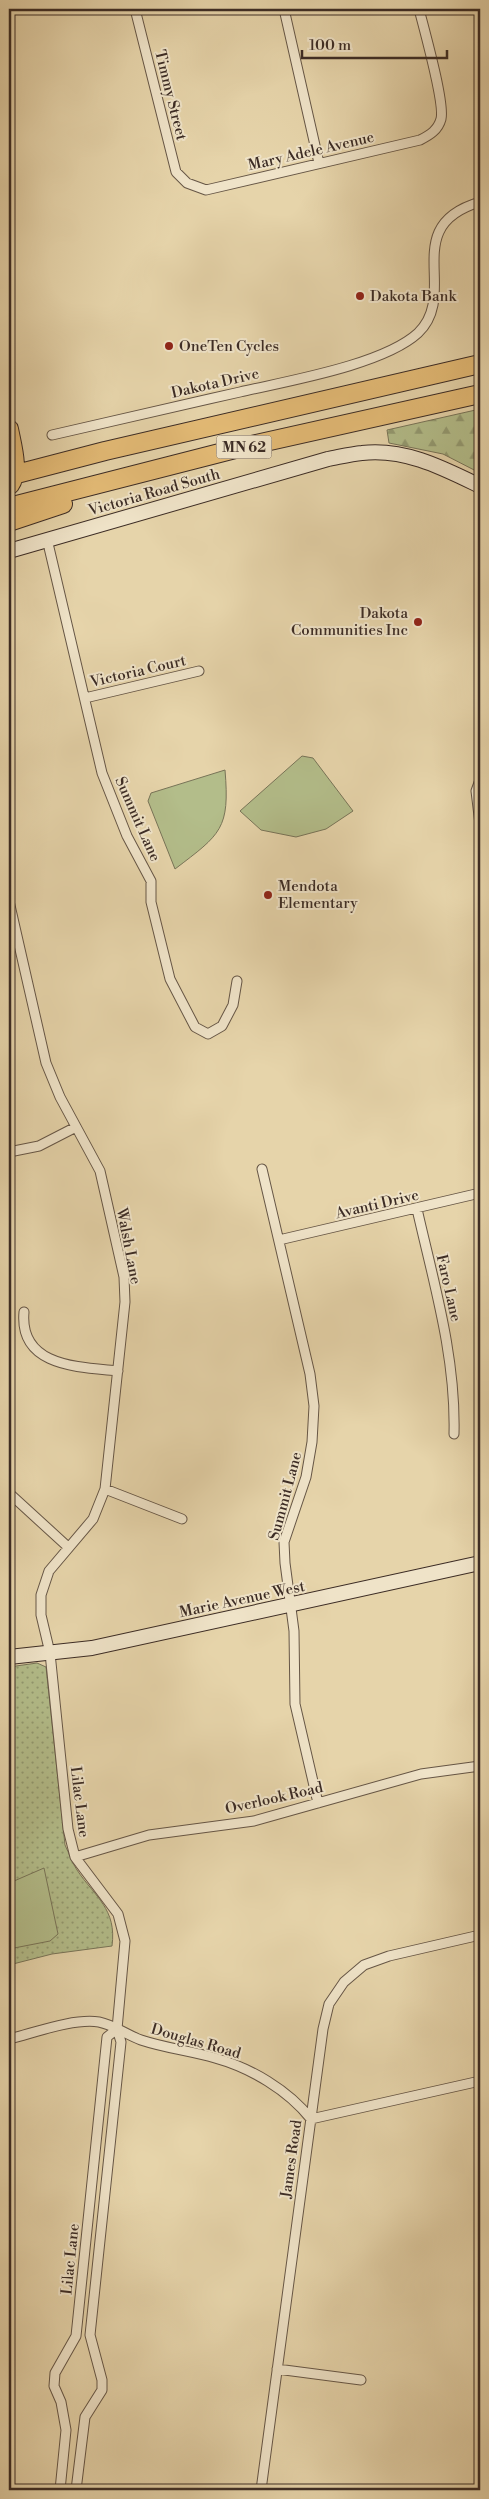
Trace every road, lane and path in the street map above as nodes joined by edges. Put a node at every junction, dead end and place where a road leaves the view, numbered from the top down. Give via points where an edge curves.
1 (135, 9) edge
2 (284, 9) edge
3 (419, 9) edge
4 (319, 163) junction
5 (187, 183) joint
6 (480, 202) edge
7 (480, 364) edge
8 (480, 394) edge
9 (9, 429) edge
10 (52, 435) dead end
11 (243, 447) junction
12 (10, 480) edge
13 (480, 486) edge
14 (9, 507) edge
15 (9, 522) edge
16 (47, 539) junction
17 (9, 551) edge
18 (199, 671) dead end
19 (85, 698) junction
20 (479, 780) edge
21 (480, 824) edge
22 (9, 901) edge
23 (237, 980) dead end
24 (76, 1127) junction
25 (9, 1152) edge
26 (262, 1169) dead end
27 (480, 1193) edge
28 (417, 1209) junction
29 (279, 1240) junction
30 (24, 1312) dead end
31 (118, 1371) junction
32 (454, 1434) dead end
33 (105, 1489) junction
34 (9, 1493) edge
35 (182, 1520) dead end
36 (68, 1547) junction
37 (480, 1563) edge
38 (292, 1605) junction
39 (50, 1653) junction
40 (9, 1658) edge
41 (480, 1766) edge
42 (318, 1803) junction
43 (75, 1856) junction
44 (480, 1935) edge
45 (117, 2029) junction
46 (9, 2039) edge
47 (480, 2081) edge
48 (310, 2119) junction
49 (277, 2369) junction
50 (361, 2380) dead end
51 (60, 2490) edge
52 (76, 2490) edge
53 (261, 2490) edge

1 - 5 street, Timmy Street via 176,172
2 - 4 street
3 - 4 street, Mary Adele Avenue via 442,108 438,126 420,140
4 - 5 street, Mary Adele Avenue via 206,190
6 - 10 street, Dakota Drive via 456,212 443,226 432,257 434,304 425,323 408,340 340,369
7 - 12 highway, MN 62 via 124,446
8 - 11 highway, MN 62
9 - 12 highway via 14,458
11 - 14 highway, MN 62
11 - 15 highway
13 - 16 street, Victoria Road South via 428,461 396,454 363,452 328,459
16 - 17 street, Victoria Road South
16 - 19 street, Summit Lane
18 - 19 street, Victoria Court
19 - 23 street, Summit Lane via 102,773 127,836 151,881 151,902 170,979 195,1028 208,1034 222,1026 233,1006
20 - 21 street via 476,791
22 - 24 street, Walsh Lane via 46,1063
24 - 25 street via 39,1146
24 - 31 street, Walsh Lane via 100,1172 124,1277 125,1302
26 - 29 street, Summit Lane
27 - 28 street, Avanti Drive
28 - 29 street, Avanti Drive
28 - 32 street, Faro Lane via 450,1357 455,1399
29 - 38 street, Summit Lane via 310,1374 314,1406 306,1477 284,1542
30 - 31 street via 23,1324 30,1344 46,1357 68,1366
31 - 33 street, Walsh Lane
33 - 35 street
33 - 36 street, Walsh Lane via 93,1519
34 - 36 street
36 - 39 street, Walsh Lane via 50,1571 41,1595 41,1615
37 - 38 street, Marie Avenue West
38 - 39 street, Marie Avenue West via 92,1648
38 - 42 street, Summit Lane via 295,1704
39 - 40 street, Marie Avenue West
39 - 43 street, Lilac Lane via 68,1829
41 - 42 street, Overlook Road via 421,1774
42 - 43 street, Overlook Road via 254,1821 149,1835
43 - 45 street, Lilac Lane via 118,1914 125,1941
44 - 48 street, James Road via 389,1956 364,1965 344,1982 330,2004 323,2028
45 - 46 street, Douglas Road via 98,2022 70,2024
45 - 48 street, Douglas Road via 141,2040 217,2058 251,2072 282,2091
45 - 51 street, Lilac Lane via 107,2037 76,2336 55,2373 54,2386 61,2402 66,2430
45 - 52 street, Lilac Lane via 120,2042 90,2335 102,2390 85,2417
47 - 48 street
48 - 49 street, James Road
49 - 50 street
49 - 53 street, James Road

